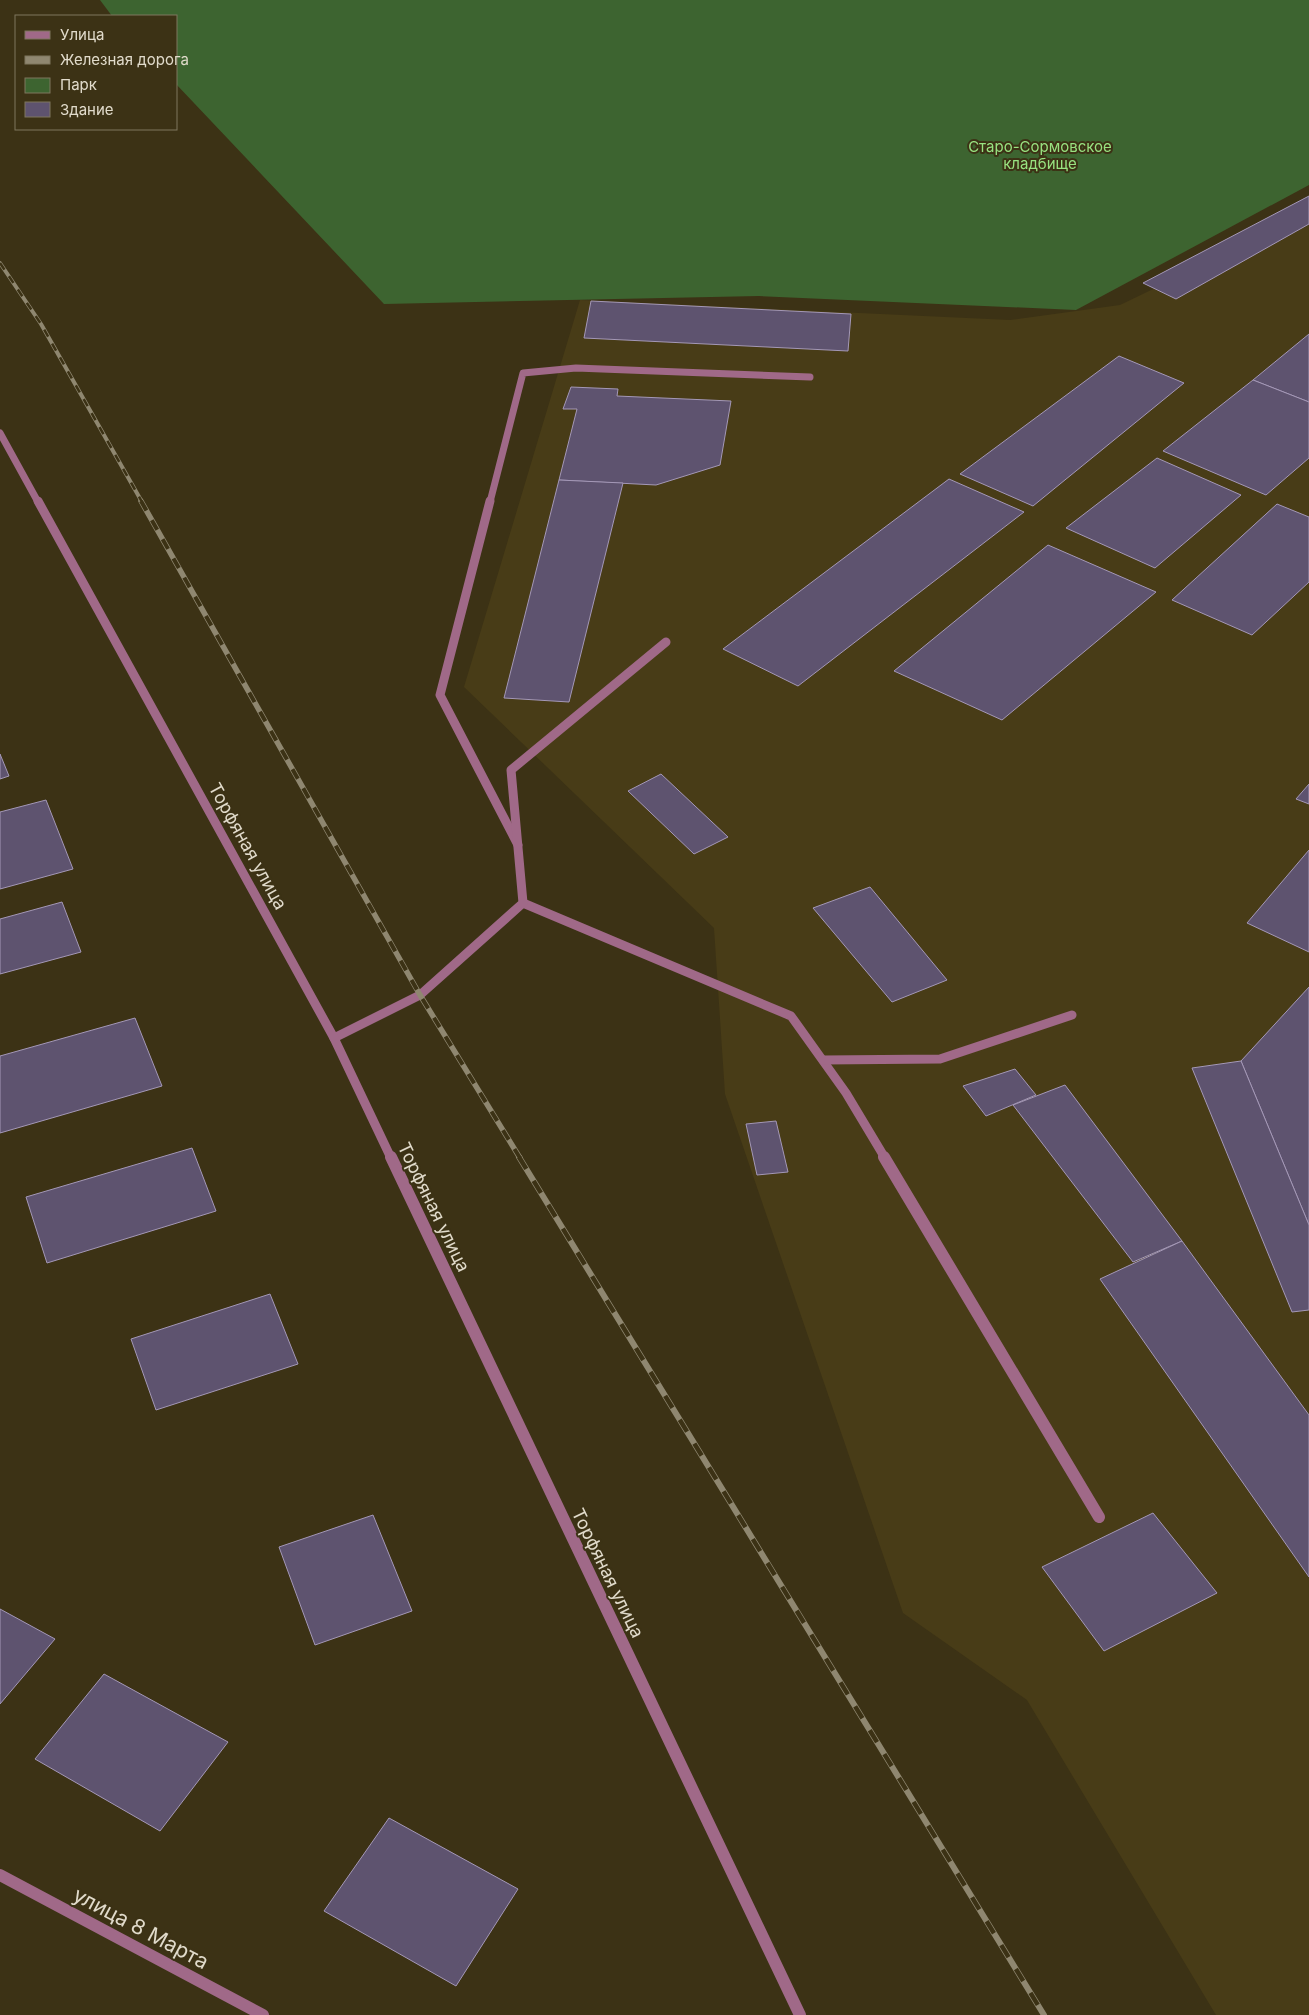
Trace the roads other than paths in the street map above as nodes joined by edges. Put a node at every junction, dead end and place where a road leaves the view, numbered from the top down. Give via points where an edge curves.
1 (810, 377) dead end
2 (0, 433) edge
3 (666, 642) dead end
4 (518, 845) junction
5 (523, 903) junction
6 (1072, 1015) dead end
7 (334, 1038) junction
8 (823, 1060) junction
9 (1099, 1517) dead end
10 (0, 1876) edge
11 (263, 2015) edge
12 (800, 2015) edge

1 - 4 street via 576,368 523,373 440,695
2 - 7 street, Торфяная улица
3 - 4 street via 511,770
4 - 5 street
5 - 7 street via 420,995
5 - 8 street via 791,1016
6 - 8 street via 940,1059
7 - 12 street, Торфяная улица
8 - 9 street via 846,1093
10 - 11 street, улица 8 Марта

